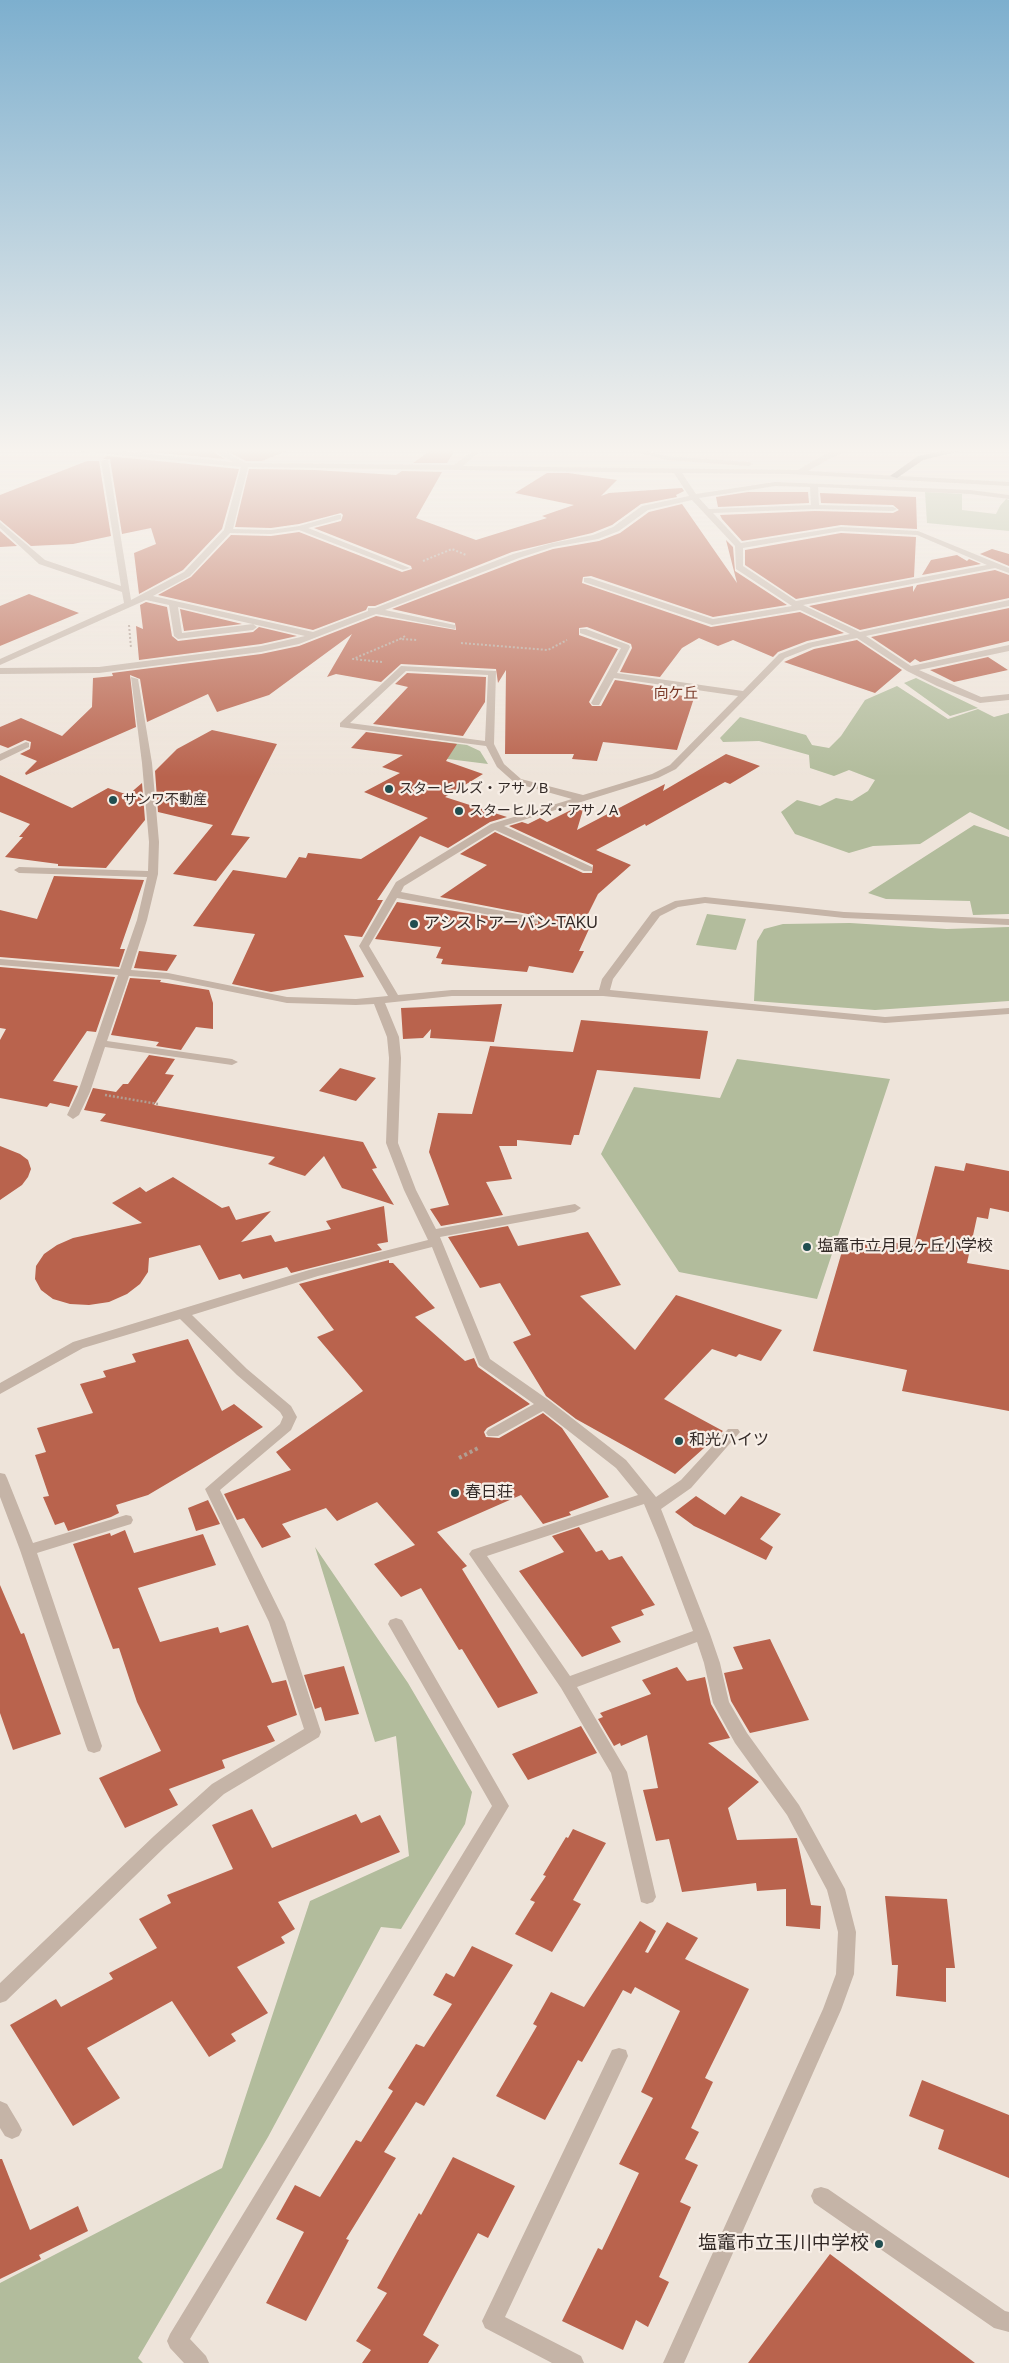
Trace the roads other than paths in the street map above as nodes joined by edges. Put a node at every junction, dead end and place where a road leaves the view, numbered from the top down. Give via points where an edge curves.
1 (37, 557) edge
2 (119, 557) edge
3 (203, 557) edge
4 (378, 557) edge
5 (515, 557) edge
6 (739, 557) edge
7 (978, 557) edge
8 (997, 565) junction
9 (406, 568) road end
10 (1009, 571) edge
11 (587, 580) dead end
12 (124, 590) junction
13 (145, 597) junction
14 (1009, 603) edge
15 (128, 604) junction
16 (173, 604) junction
17 (797, 605) junction
18 (371, 610) junction
19 (264, 625) junction
20 (452, 627) dead end
21 (582, 631) road end
22 (857, 634) junction
23 (314, 635) junction
24 (1009, 648) edge
25 (0, 662) edge
26 (910, 669) junction
27 (0, 671) edge
28 (612, 675) junction
29 (134, 679) dead end
30 (745, 694) junction
31 (1009, 697) edge
32 (596, 703) dead end
33 (489, 744) junction
34 (26, 745) dead end
35 (0, 758) edge
36 (581, 798) junction
37 (495, 826) junction
38 (588, 869) dead end
39 (19, 870) dead end
40 (152, 874) junction
41 (395, 894) junction
42 (534, 920) dead end
43 (1009, 922) edge
44 (0, 962) edge
45 (126, 972) junction
46 (602, 994) junction
47 (394, 997) junction
48 (378, 999) junction
49 (1009, 1011) edge
50 (100, 1043) junction
51 (232, 1062) dead end
52 (73, 1115) dead end
53 (575, 1208) dead end
54 (434, 1238) junction
55 (181, 1312) junction
56 (0, 1389) edge
57 (545, 1404) junction
58 (732, 1432) dead end
59 (493, 1433) dead end
60 (0, 1478) edge
61 (650, 1502) junction
62 (126, 1520) dead end
63 (28, 1550) junction
64 (396, 1624) dead end
65 (702, 1634) junction
66 (567, 1684) junction
67 (94, 1746) dead end
68 (647, 1897) dead end
69 (0, 1995) edge
70 (619, 2056) dead end
71 (0, 2110) edge
72 (12, 2130) dead end
73 (821, 2196) dead end
74 (1009, 2322) edge
75 (199, 2363) edge
76 (574, 2363) edge
77 (673, 2363) edge

1 - 12 street via 42,562
2 - 12 street
3 - 13 street via 187,574
4 - 9 street
5 - 18 street
6 - 17 street via 739,568
7 - 8 street
8 - 10 street
8 - 17 street
11 - 17 street via 712,622
12 - 15 street
13 - 15 street
13 - 16 street
14 - 22 street
15 - 25 street
16 - 19 street
16 - 19 street via 178,636
17 - 22 street
18 - 20 street
18 - 23 street
19 - 23 street
21 - 28 street via 626,646
22 - 26 street
22 - 30 street via 782,656
23 - 27 street via 261,649 99,670
24 - 26 street
26 - 31 street via 980,700
28 - 30 street
28 - 32 street
29 - 40 street via 147,763 154,842
30 - 36 street via 673,767 655,776
33 - 33 street via 493,673 404,668 343,725
33 - 36 street via 500,765 518,781
34 - 35 street
36 - 37 street
37 - 38 street
37 - 41 street via 400,884
39 - 40 street
40 - 45 street
41 - 42 street
41 - 47 street via 364,946
43 - 46 street via 844,915 705,900 675,904 656,914 608,979
44 - 45 street
45 - 48 street via 168,976 287,1000 356,1002
45 - 50 street
46 - 47 street via 452,993
46 - 49 street via 885,1020
47 - 48 street
48 - 54 street via 393,1037 392,1143 410,1190
50 - 51 street
50 - 52 street
53 - 54 street
54 - 55 street
54 - 57 street via 484,1362
55 - 56 street via 78,1345
55 - 69 street via 242,1372 286,1409 290,1417 286,1426 212,1489 277,1622 313,1732 218,1790 160,1841
57 - 59 street
57 - 61 street via 621,1464
58 - 61 street via 686,1484
60 - 63 street
61 - 65 street
61 - 66 street via 477,1554
62 - 63 street
63 - 67 street
64 - 75 street via 501,1806 177,2341
65 - 66 street
65 - 77 street via 721,1703 741,1738 794,1810 836,1889 847,1932 844,1974 832,2010
66 - 68 street via 619,1772
70 - 76 street via 492,2321
71 - 72 street
73 - 74 street via 1001,2321

